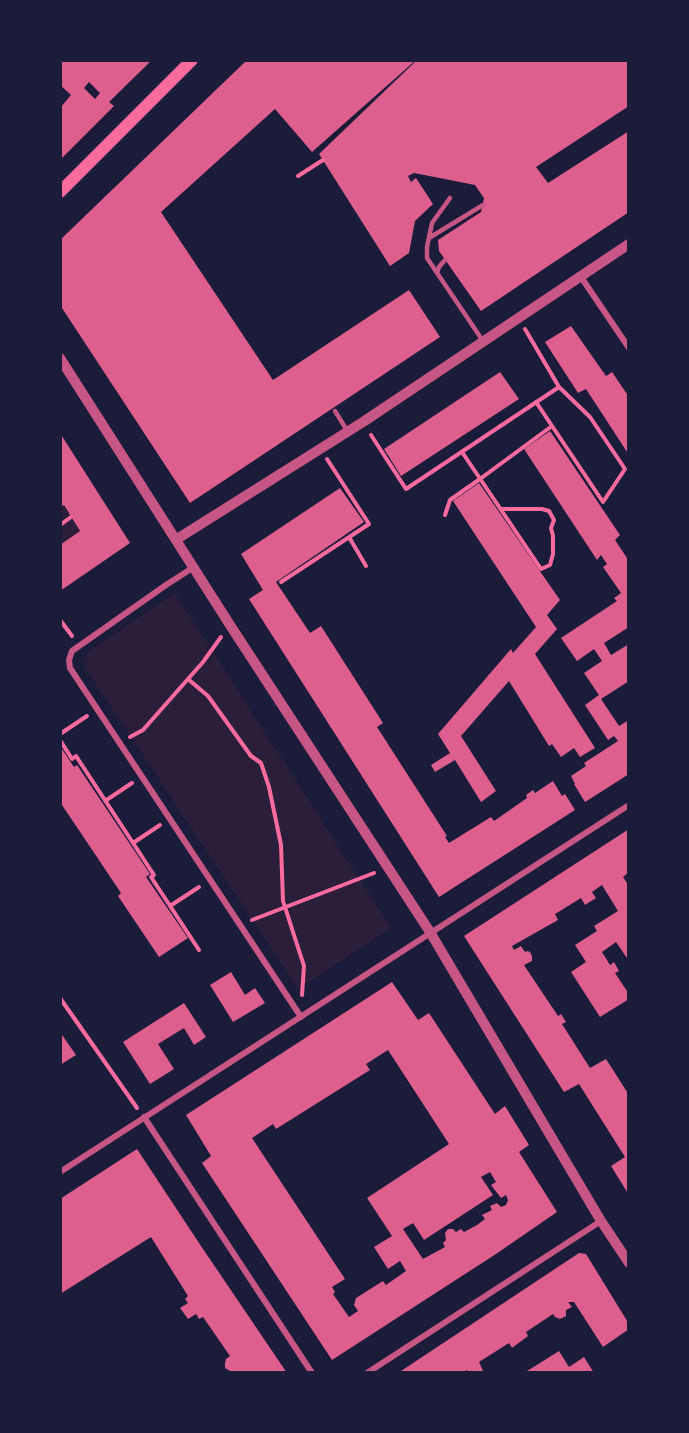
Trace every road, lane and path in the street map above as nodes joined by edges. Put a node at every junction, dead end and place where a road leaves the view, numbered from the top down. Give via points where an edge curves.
1 (192, 60) edge
2 (323, 160) dead end
3 (298, 176) dead end
4 (60, 192) edge
5 (450, 198) dead end
6 (483, 205) dead end
7 (429, 238) junction
8 (629, 244) edge
9 (445, 260) dead end
10 (437, 273) junction
11 (580, 277) junction
12 (519, 318) junction
13 (483, 341) junction
14 (629, 348) edge
15 (60, 358) edge
16 (559, 387) junction
17 (536, 402) junction
18 (335, 411) dead end
19 (363, 422) junction
20 (552, 426) junction
21 (348, 432) junction
22 (320, 448) junction
23 (462, 452) junction
24 (480, 479) junction
25 (501, 509) junction
26 (446, 515) dead end
27 (71, 517) dead end
28 (60, 525) edge
29 (349, 537) junction
30 (177, 540) junction
31 (366, 566) dead end
32 (194, 567) junction
33 (280, 582) dead end
34 (60, 621) edge
35 (230, 625) junction
36 (80, 645) junction
37 (188, 679) junction
38 (97, 708) junction
39 (60, 734) edge
40 (60, 740) edge
41 (120, 743) junction
42 (142, 777) junction
43 (105, 801) junction
44 (629, 805) edge
45 (170, 818) junction
46 (133, 843) junction
47 (387, 866) junction
48 (210, 879) junction
49 (170, 906) junction
50 (285, 906) junction
51 (240, 924) junction
52 (430, 933) junction
53 (199, 950) dead end
54 (60, 998) edge
55 (301, 1017) junction
56 (144, 1117) junction
57 (60, 1172) edge
58 (601, 1221) junction
59 (629, 1263) edge
60 (312, 1373) edge
61 (367, 1373) edge

1 - 4 main road
2 - 3 path
5 - 7 lane via 432,224
6 - 7 lane
7 - 10 lane via 427,258
8 - 11 street
9 - 10 lane
10 - 13 lane
11 - 12 street
11 - 14 street
12 - 13 street
12 - 16 path
13 - 19 street
15 - 30 street
16 - 17 path
16 - 20 path via 590,417 624,469 603,502
17 - 20 path
17 - 23 path
18 - 21 lane
19 - 21 street
19 - 23 path via 406,489
20 - 24 path
21 - 22 street
22 - 29 path via 369,524
22 - 30 street
23 - 24 path
24 - 25 path
24 - 26 path via 450,500
25 - 25 path via 541,569 550,565 554,555 554,520 549,511
27 - 28 path
29 - 31 path
29 - 33 path
30 - 32 street
32 - 35 street
32 - 36 street
34 - 36 path
35 - 37 path
35 - 47 street
36 - 38 street via 72,651 70,668
37 - 41 path via 142,730
37 - 50 path via 208,696 251,756 261,763 281,845
38 - 39 path
38 - 41 street
40 - 43 path via 72,759 76,756
41 - 42 street
42 - 43 path
42 - 45 street
43 - 46 path
44 - 52 street
45 - 46 path
45 - 48 street
46 - 49 path
47 - 50 path
47 - 52 street
48 - 49 path
48 - 51 street
49 - 53 path
50 - 51 path
50 - 55 path via 304,966
51 - 55 street
52 - 55 street
52 - 58 street
54 - 56 path
55 - 56 street
56 - 57 street
56 - 60 street
58 - 59 street
58 - 61 street

